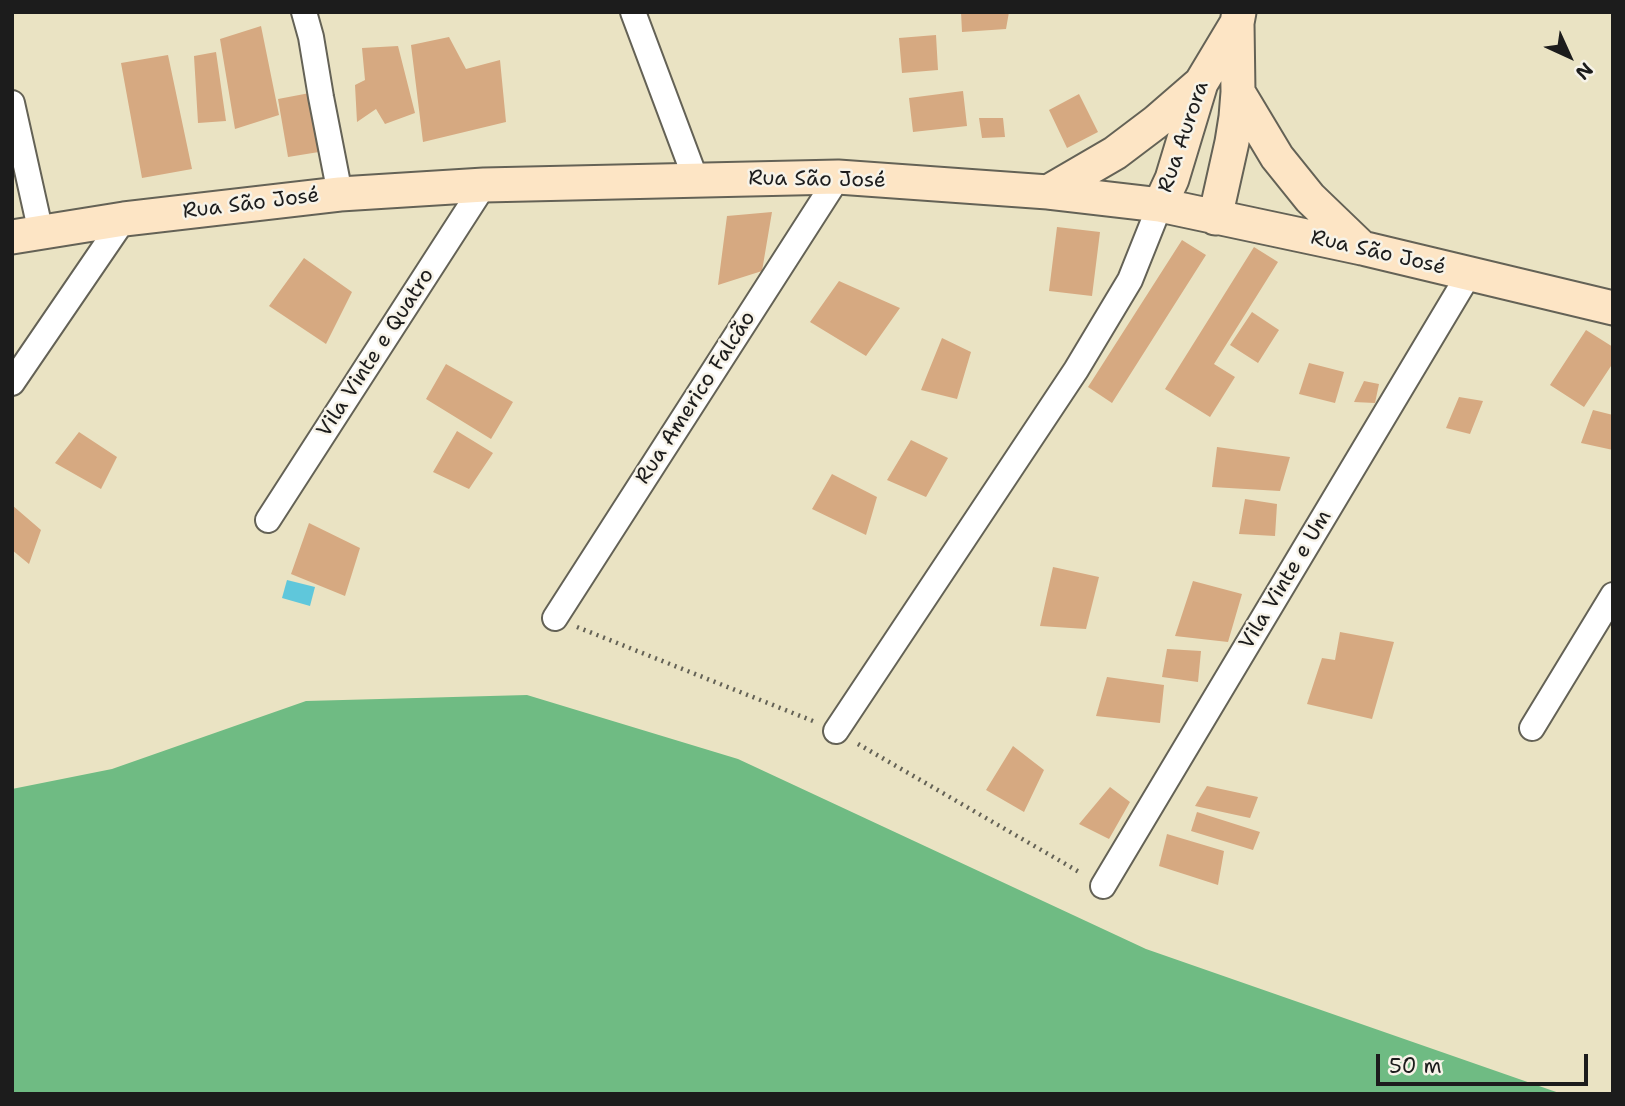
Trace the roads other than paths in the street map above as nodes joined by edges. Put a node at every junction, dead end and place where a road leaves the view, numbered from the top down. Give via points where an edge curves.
1 (304, 12) edge
2 (633, 12) edge
3 (1238, 18) edge
4 (1201, 83) junction
5 (1238, 92) junction
6 (12, 103) edge
7 (838, 177) junction
8 (696, 180) junction
9 (484, 185) junction
10 (1048, 192) junction
11 (340, 194) junction
12 (1160, 205) junction
13 (1215, 218) junction
14 (124, 219) junction
15 (27, 235) edge
16 (1362, 248) junction
17 (1469, 274) junction
18 (1613, 308) edge
19 (12, 383) edge
20 (268, 520) dead end
21 (1613, 595) edge
22 (555, 618) dead end
23 (1532, 728) dead end
24 (836, 731) dead end
25 (1103, 886) dead end

1 - 11 street
2 - 8 street
3 - 4 main road, Rua Aurora
3 - 5 main road, Rua Aurora
4 - 10 main road via 1115,153
4 - 12 main road, Rua Aurora
5 - 13 main road, Rua Aurora
5 - 16 main road via 1277,157 1310,198
6 - 15 street
7 - 8 main road, Rua São José
7 - 10 main road, Rua São José
7 - 22 street, Rua Americo Falcão
8 - 9 main road, Rua São José
9 - 11 main road, Rua São José
9 - 20 street, Vila Vinte e Quatro
10 - 12 main road, Rua São José
11 - 14 main road, Rua São José
12 - 13 main road, Rua São José
12 - 24 street via 1130,280 1076,370
13 - 16 main road, Rua São José
14 - 15 main road, Rua São José
14 - 19 street
16 - 17 main road, Rua São José
17 - 18 main road, Rua São José
17 - 25 street, Vila Vinte e Um
21 - 23 street

